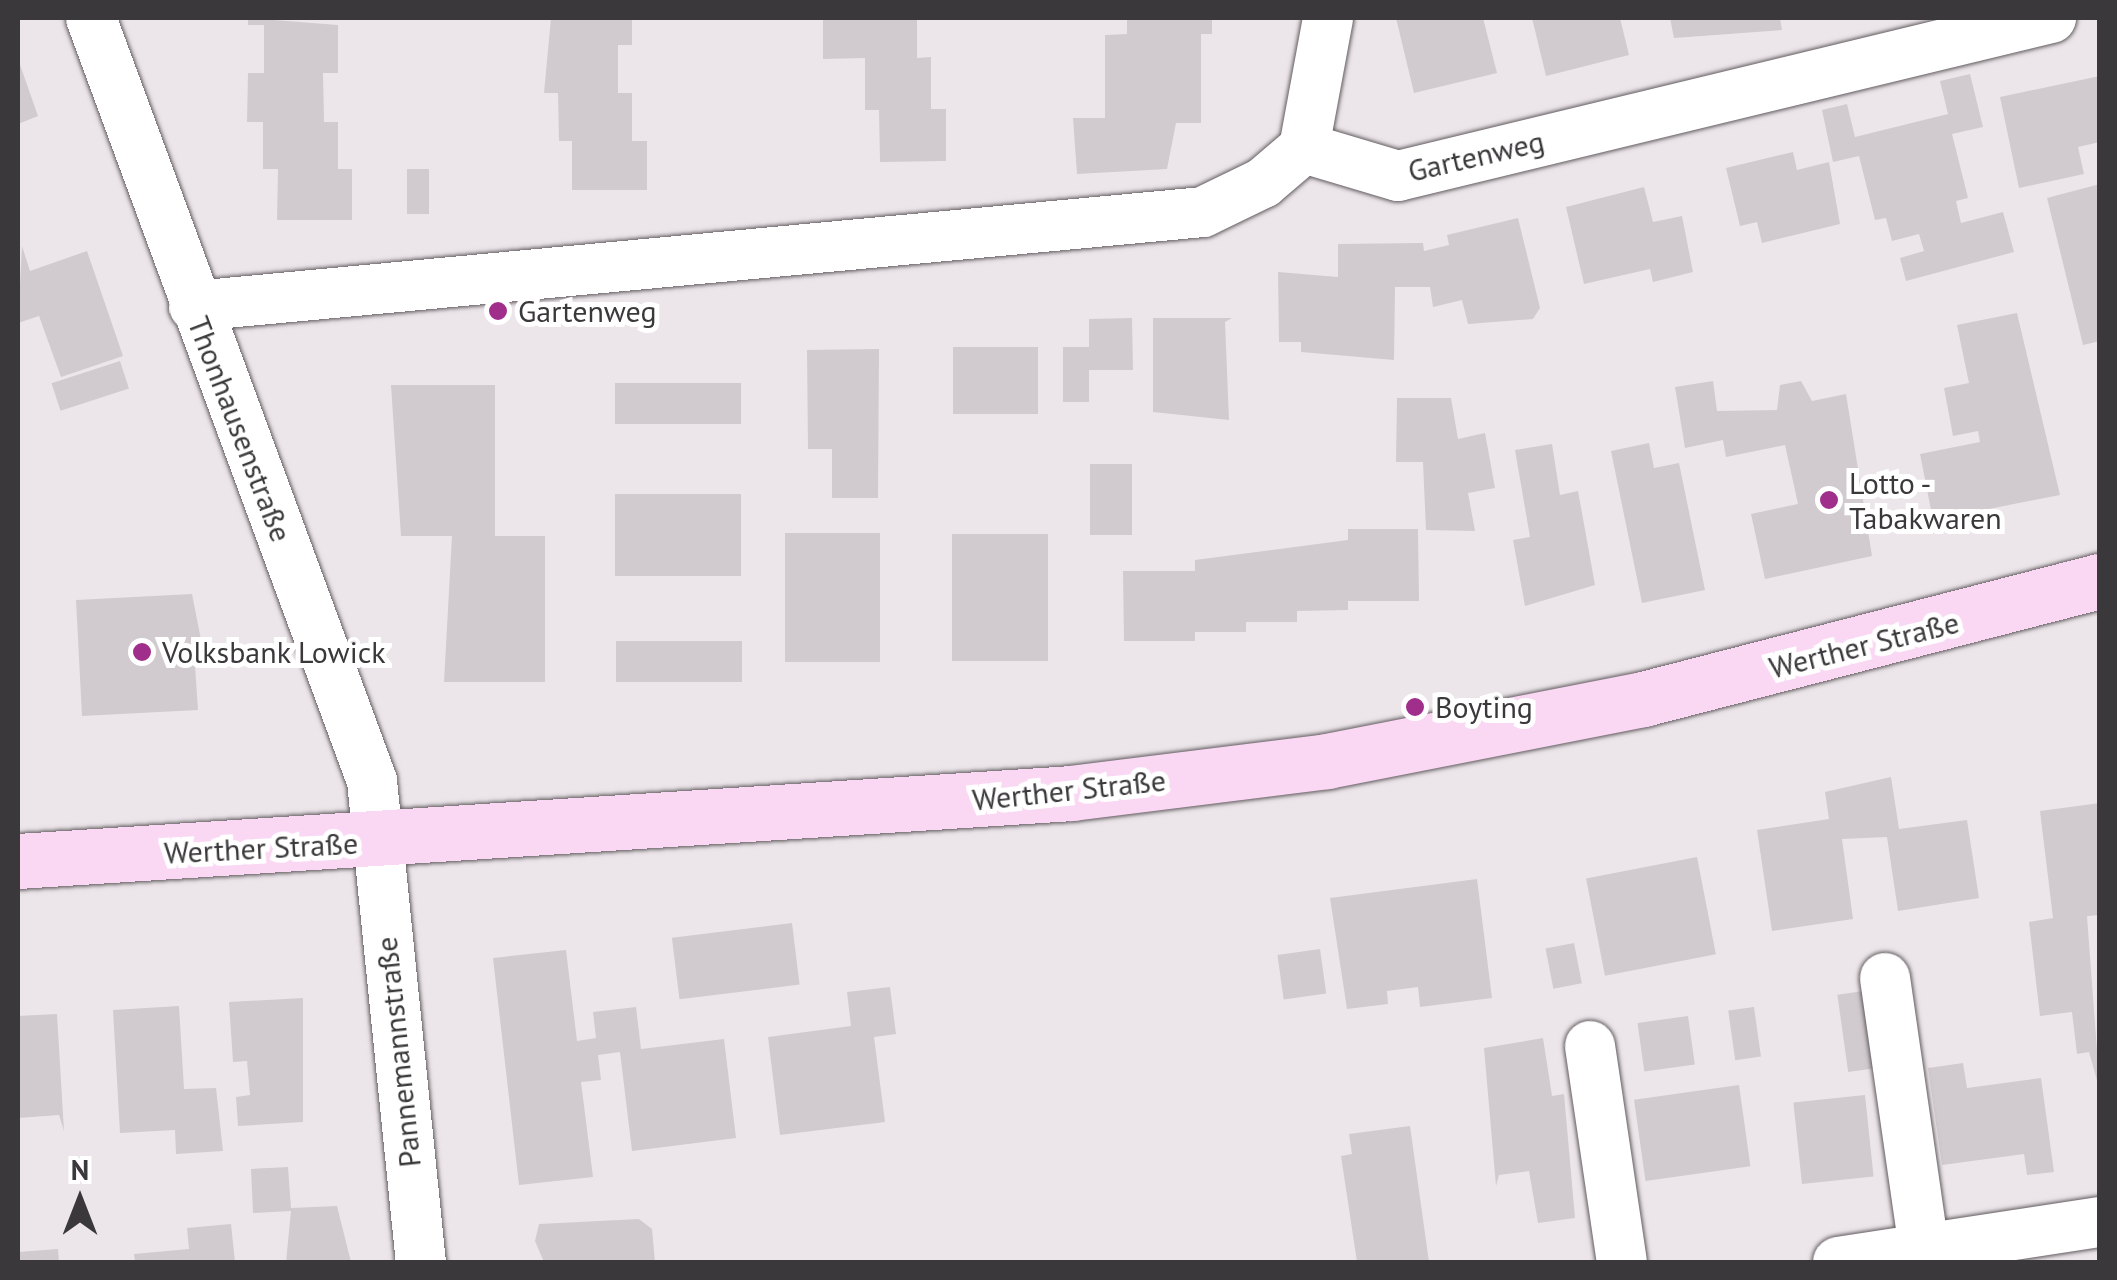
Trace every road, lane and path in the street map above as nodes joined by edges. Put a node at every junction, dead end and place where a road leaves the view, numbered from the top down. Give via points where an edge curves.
1 (91, 18) edge
2 (1328, 18) edge
3 (2051, 18) edge
4 (1304, 148) junction
5 (194, 306) junction
6 (2100, 582) edge
7 (379, 842) junction
8 (18, 861) edge
9 (1885, 978) dead end
10 (1590, 1046) dead end
11 (2100, 1222) edge
12 (1924, 1250) junction
13 (421, 1262) edge
14 (1622, 1262) edge
15 (1838, 1262) edge

1 - 5 street, Thonhausenstraße
2 - 4 street
3 - 4 street, Gartenweg via 1398,176
4 - 5 street via 1263,183 1202,212
5 - 7 street, Thonhausenstraße via 372,781
6 - 7 main road, Werther Straße via 1699,686 1327,761 1071,793
7 - 8 main road, Werther Straße
7 - 13 street, Pannemannstraße
9 - 12 street
10 - 14 street
11 - 12 street
12 - 15 street

